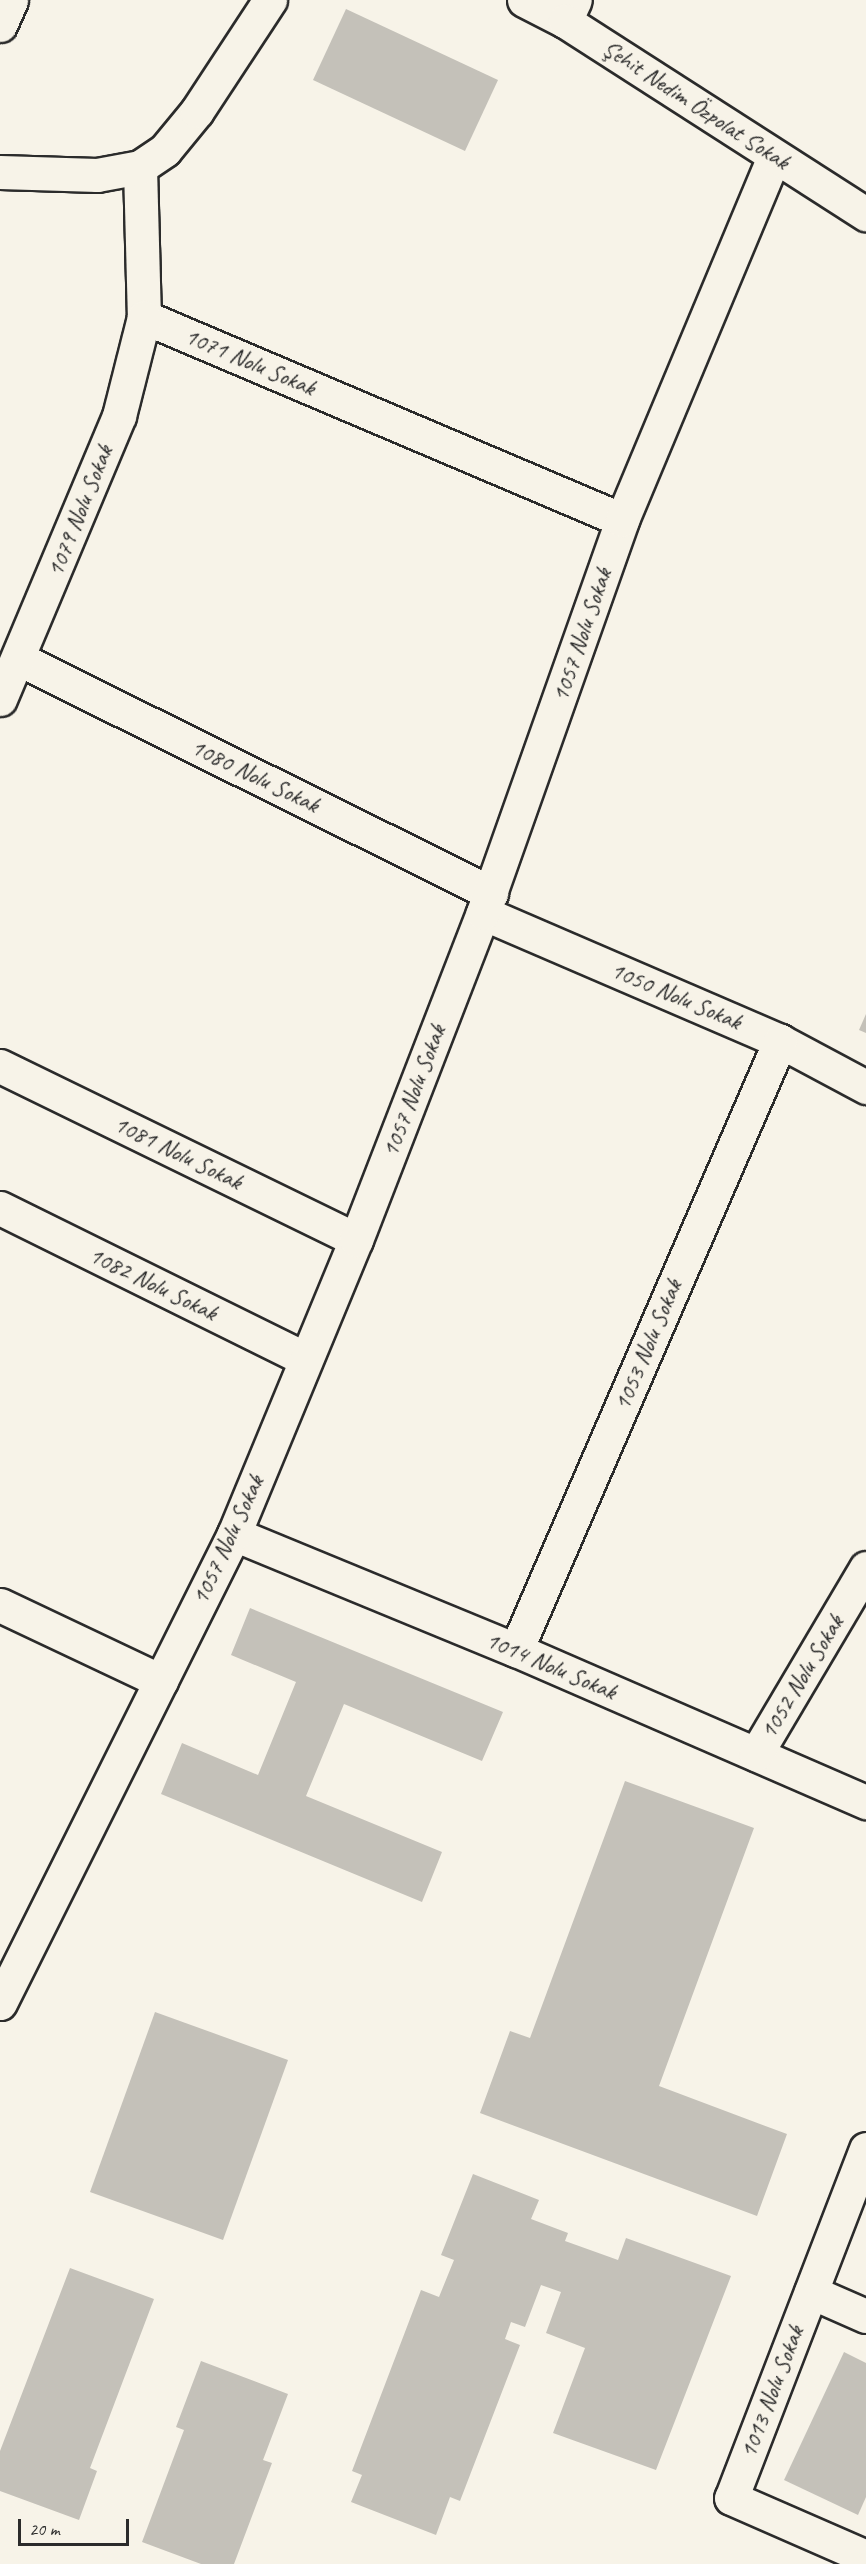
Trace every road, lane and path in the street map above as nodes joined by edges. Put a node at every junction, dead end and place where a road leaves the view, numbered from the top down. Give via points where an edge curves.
1 (11, 0) edge
2 (270, 0) edge
3 (524, 0) edge
4 (570, 10) edge
5 (0, 25) edge
6 (774, 157) junction
7 (140, 167) junction
8 (0, 172) edge
9 (866, 214) edge
10 (144, 317) junction
11 (622, 520) junction
12 (19, 659) junction
13 (0, 699) edge
14 (487, 903) junction
15 (780, 1041) junction
16 (0, 1066) edge
17 (866, 1086) edge
18 (0, 1208) edge
19 (356, 1240) junction
20 (306, 1359) junction
21 (234, 1534) junction
22 (866, 1568) edge
23 (0, 1605) edge
24 (516, 1650) junction
25 (161, 1681) junction
26 (756, 1754) junction
27 (866, 1802) edge
28 (0, 2003) edge
29 (866, 2149) edge
30 (811, 2292) junction
31 (866, 2316) edge
32 (866, 2557) edge

1 - 5 street
2 - 7 street via 197,111 165,150
3 - 4 street, Şehit Nedim Özpolat Sokak
4 - 6 street, Şehit Nedim Özpolat Sokak
6 - 9 street, Şehit Nedim Özpolat Sokak
6 - 11 street, 1057 Nolu Sokak
7 - 8 street via 97,175
7 - 10 street
10 - 11 street, 1071 Nolu Sokak
10 - 12 street, 1079 Nolu Sokak via 119,416
11 - 14 street, 1057 Nolu Sokak
12 - 13 street, 1079 Nolu Sokak
12 - 14 street, 1080 Nolu Sokak
14 - 15 street, 1050 Nolu Sokak
14 - 19 street, 1057 Nolu Sokak
15 - 17 street, 1050 Nolu Sokak
15 - 24 street, 1053 Nolu Sokak
16 - 19 street, 1081 Nolu Sokak
18 - 20 street, 1082 Nolu Sokak
19 - 20 street, 1057 Nolu Sokak
20 - 21 street, 1057 Nolu Sokak
21 - 24 street, 1014 Nolu Sokak
21 - 25 street, 1057 Nolu Sokak
22 - 26 street, 1052 Nolu Sokak
23 - 25 street
24 - 26 street, 1014 Nolu Sokak
25 - 28 street, 1057 Nolu Sokak
26 - 27 street, 1014 Nolu Sokak
29 - 30 street, 1013 Nolu Sokak
30 - 31 street
30 - 32 street, 1013 Nolu Sokak via 731,2498

